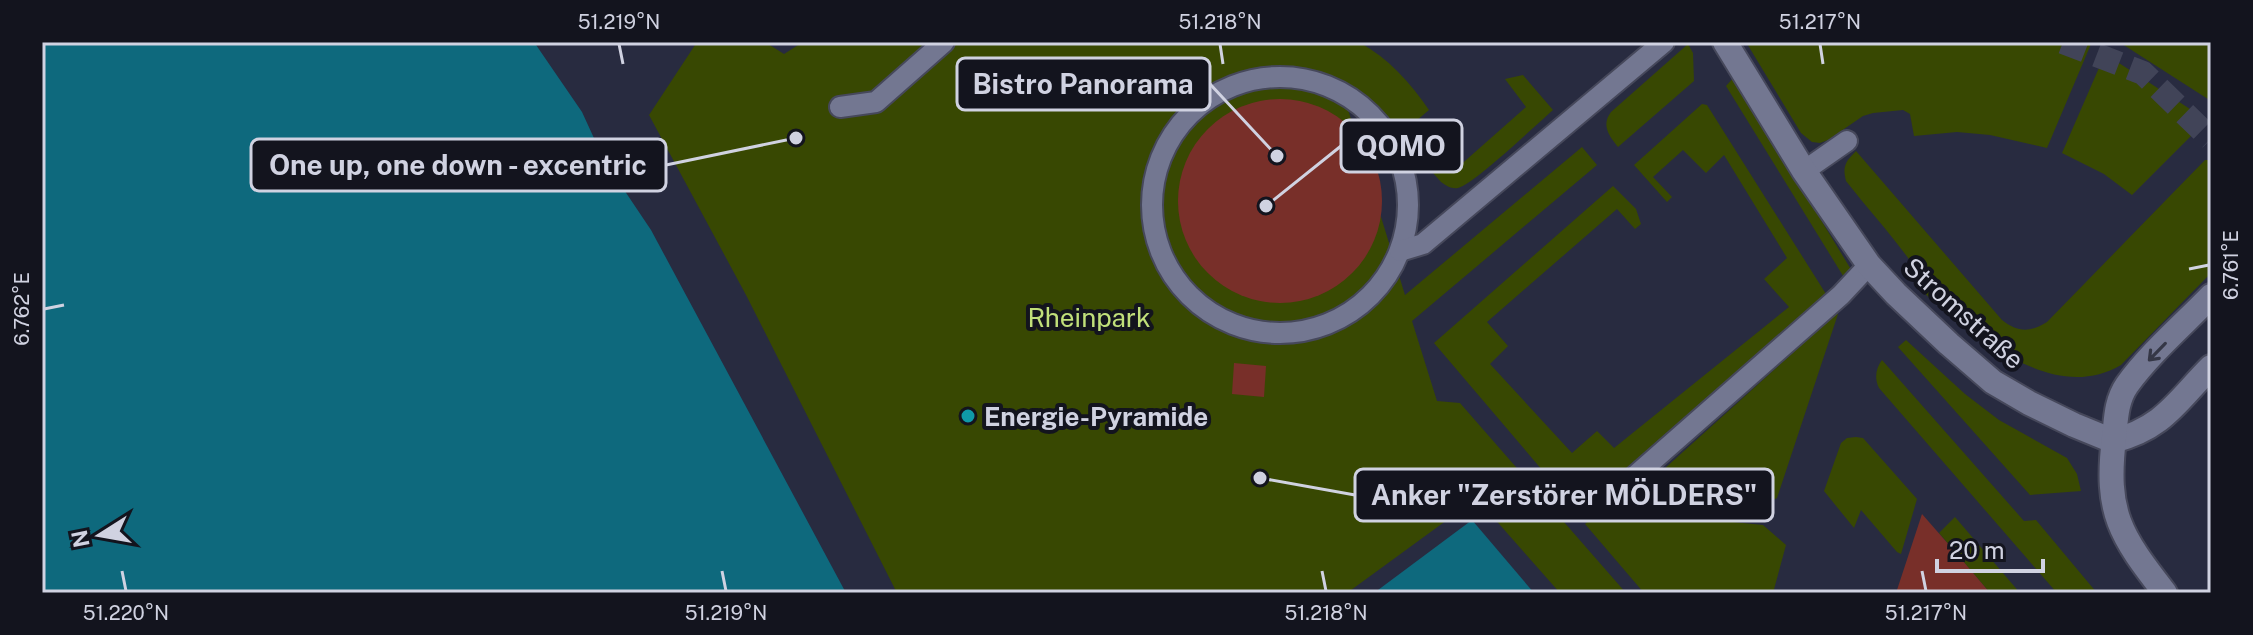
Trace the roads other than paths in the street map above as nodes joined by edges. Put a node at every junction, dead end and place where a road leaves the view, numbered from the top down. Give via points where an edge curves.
1 (944, 42) edge
2 (1664, 42) edge
3 (1725, 42) edge
4 (840, 107) dead end
5 (1847, 141) dead end
6 (1804, 171) junction
7 (1400, 251) junction
8 (1869, 265) junction
9 (2211, 296) edge
10 (2211, 367) edge
11 (2113, 441) junction
12 (1635, 476) dead end
13 (2165, 593) edge

1 - 4 lane via 876,102
2 - 7 lane via 1423,244
3 - 6 street, Stromstraße
5 - 6 lane
6 - 8 street, Stromstraße
7 - 7 lane via 1374,293 1332,322 1284,333 1234,325 1192,298 1163,257 1152,208 1161,158 1187,116 1228,87 1277,76 1326,84 1368,111 1397,152 1408,201
8 - 11 street, Stromstraße via 1993,382
8 - 12 lane
9 -> 11 street via 2126,387 2117,407
10 - 11 street via 2163,419
11 - 13 street via 2113,508 2135,555

